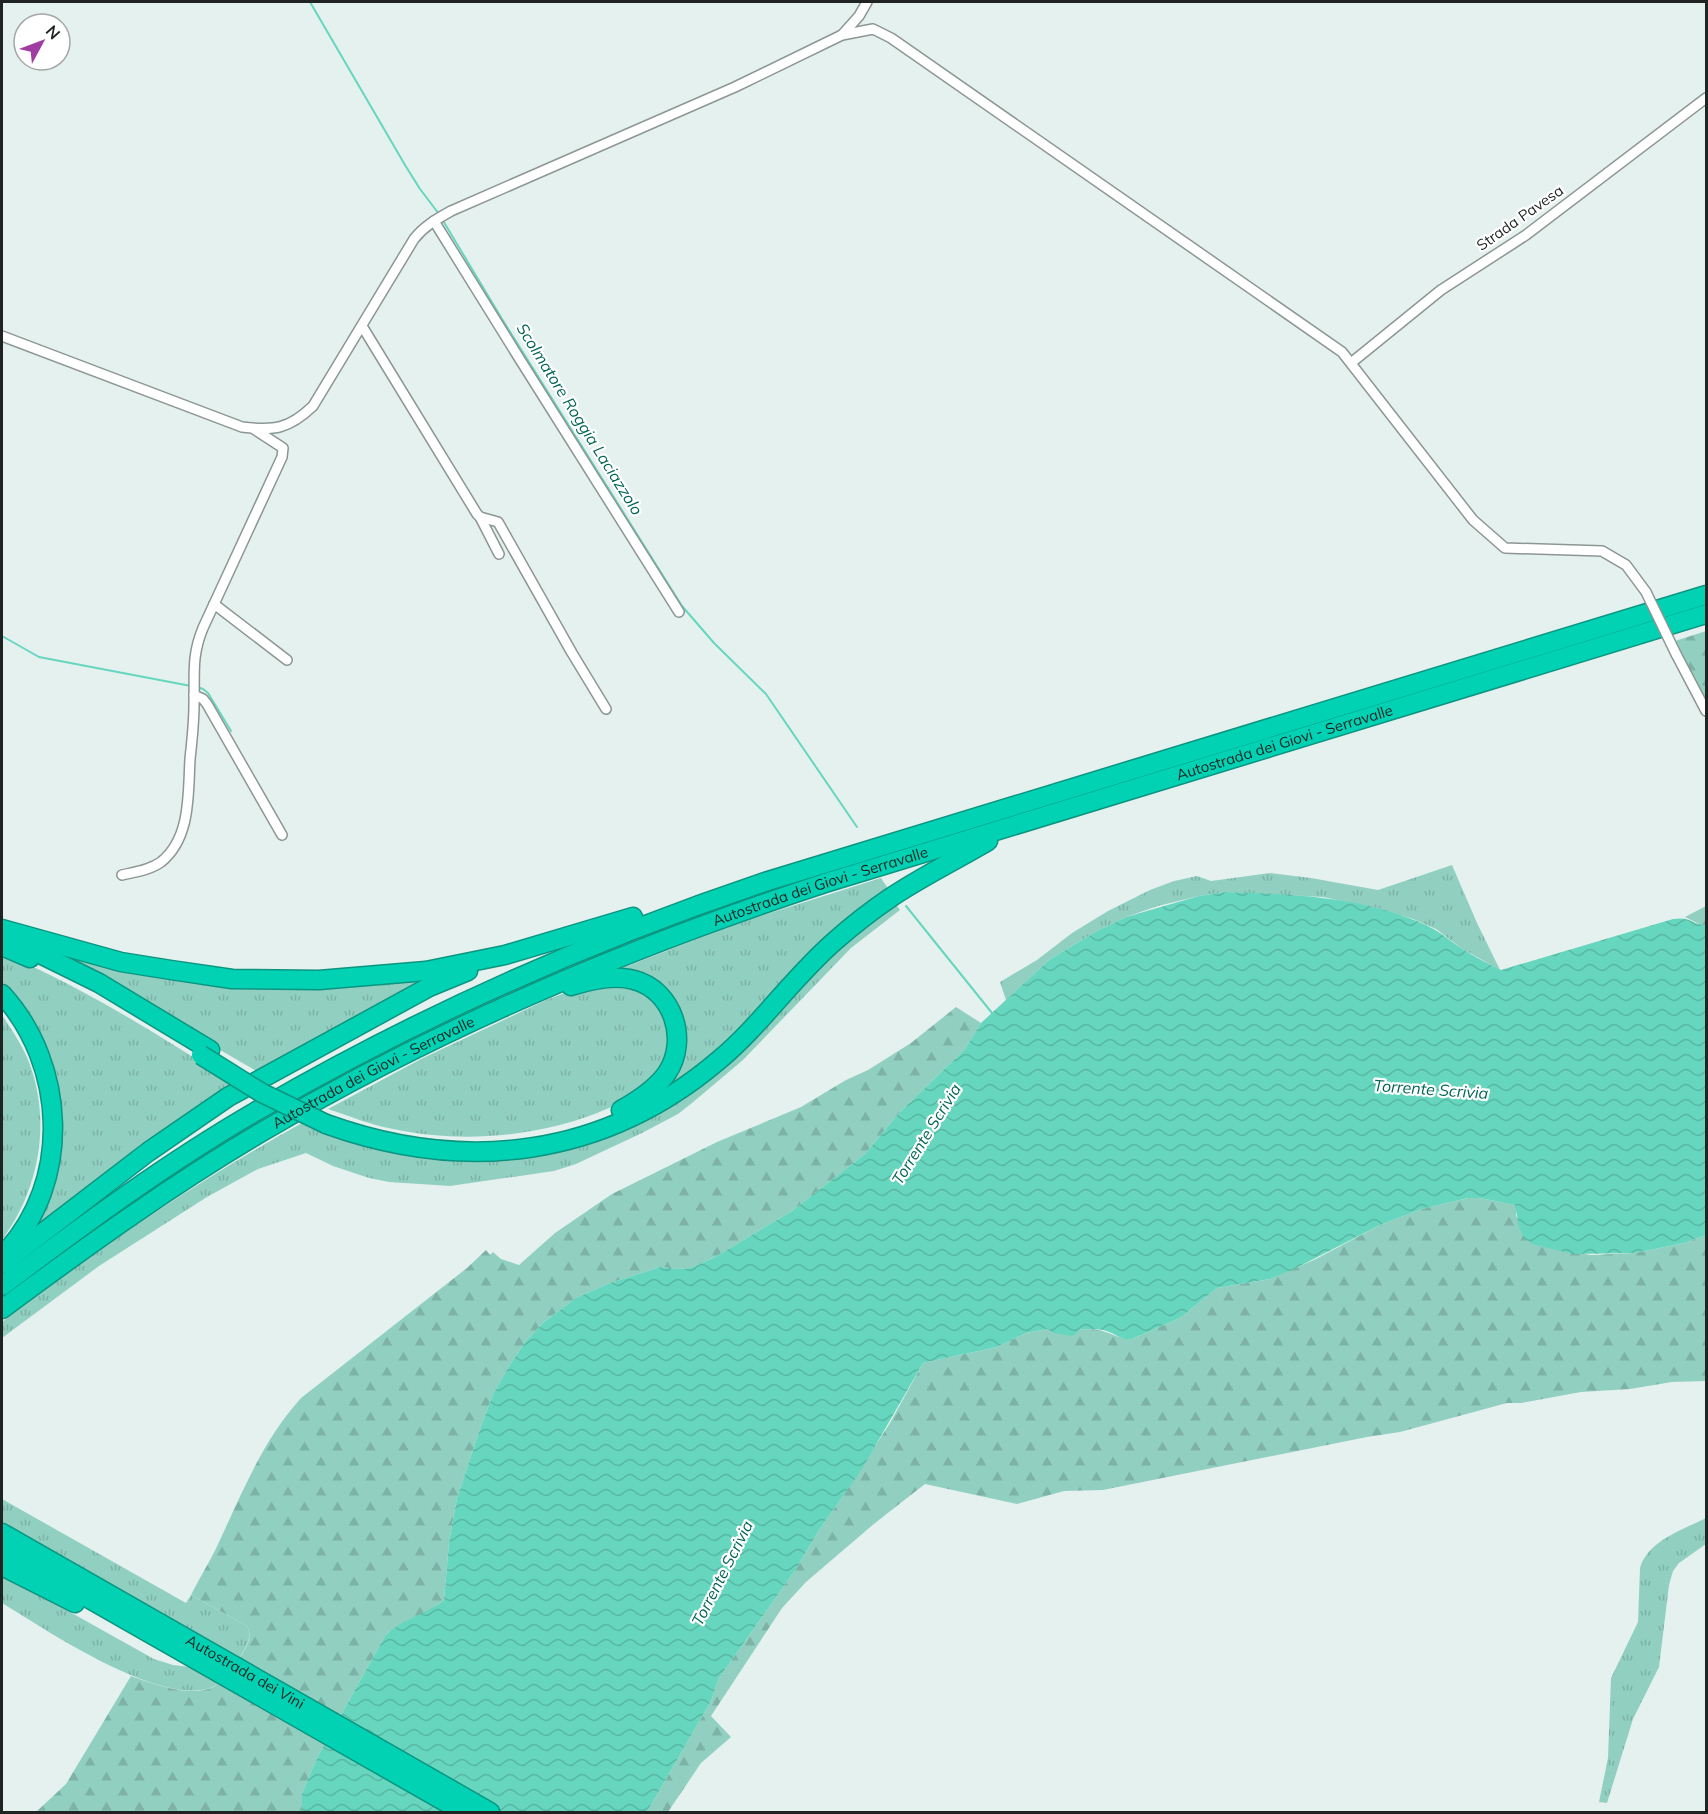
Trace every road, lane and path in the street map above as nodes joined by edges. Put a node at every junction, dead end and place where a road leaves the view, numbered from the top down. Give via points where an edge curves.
1 (867, 2) edge
2 (842, 35) junction
3 (1707, 98) edge
4 (439, 218) junction
5 (362, 326) junction
6 (2, 336) edge
7 (1351, 363) junction
8 (252, 428) junction
9 (480, 517) junction
10 (499, 554) dead end
11 (1707, 595) edge
12 (214, 604) junction
13 (680, 612) dead end
14 (1707, 614) edge
15 (287, 660) dead end
16 (194, 695) junction
17 (606, 709) dead end
18 (1707, 711) edge
19 (1016, 825) junction
20 (282, 835) dead end
21 (122, 875) dead end
22 (768, 881) junction
23 (2, 929) edge
24 (2, 935) edge
25 (2, 946) edge
26 (506, 955) junction
27 (2, 994) edge
28 (475, 1019) junction
29 (206, 1052) junction
30 (328, 1120) junction
31 (2, 1257) edge
32 (2, 1264) edge
33 (2, 1286) edge
34 (2, 1309) edge
35 (2, 1533) edge
36 (2, 1549) edge
37 (2, 1566) edge
38 (180, 1650) junction
39 (208, 1659) junction
40 (463, 1812) edge
41 (490, 1812) edge

1 - 2 street
2 - 4 street via 735,87
2 - 7 street via 873,29 891,38 1342,352
3 - 7 street, Strada Pavesa via 1526,235 1441,290
4 - 5 street via 414,239
4 - 13 street via 519,358
5 - 8 street via 313,406 290,424
5 - 9 street
6 - 8 street
7 - 18 street, bridge via 1473,520 1505,548 1602,551 1626,565 1646,592
8 - 12 street via 282,448 282,457
9 - 10 street
9 - 17 street via 498,522
11 - 22 highway, Autostrada dei Giovi - Serravalle
12 - 15 street
12 - 16 street via 196,648
14 - 19 highway, Autostrada dei Giovi - Serravalle
16 - 20 street via 207,704
16 - 21 street via 188,808 182,831 159,863
19 - 28 highway, Autostrada dei Giovi - Serravalle via 722,917 605,962
19 - 30 highway via 870,913 807,966 740,1041 691,1082 657,1104 597,1131 522,1149 462,1153 391,1144
22 - 26 highway via 698,896
22 - 33 highway, Autostrada dei Giovi - Serravalle via 594,945 467,1000 363,1052 254,1112 171,1165
23 - 26 highway via 121,962 232,979 320,980 414,972
24 - 29 highway via 99,983
25 - 29 highway via 74,980
26 - 32 highway via 429,987 228,1097 148,1152
27 - 31 highway via 38,1048 51,1093 54,1139 48,1178 37,1204
28 - 30 highway via 583,982 634,980 653,989 668,1004 676,1027 676,1050 666,1074 628,1106 584,1126 524,1140 424,1140
28 - 34 highway, Autostrada dei Giovi - Serravalle via 265,1130 172,1189
29 - 30 highway
35 - 39 highway, Autostrada dei Vini
36 - 38 highway, Autostrada dei Vini
37 - 38 highway
38 - 39 highway, Autostrada dei Vini
39 - 40 highway, Autostrada dei Vini
39 - 41 highway, Autostrada dei Vini

